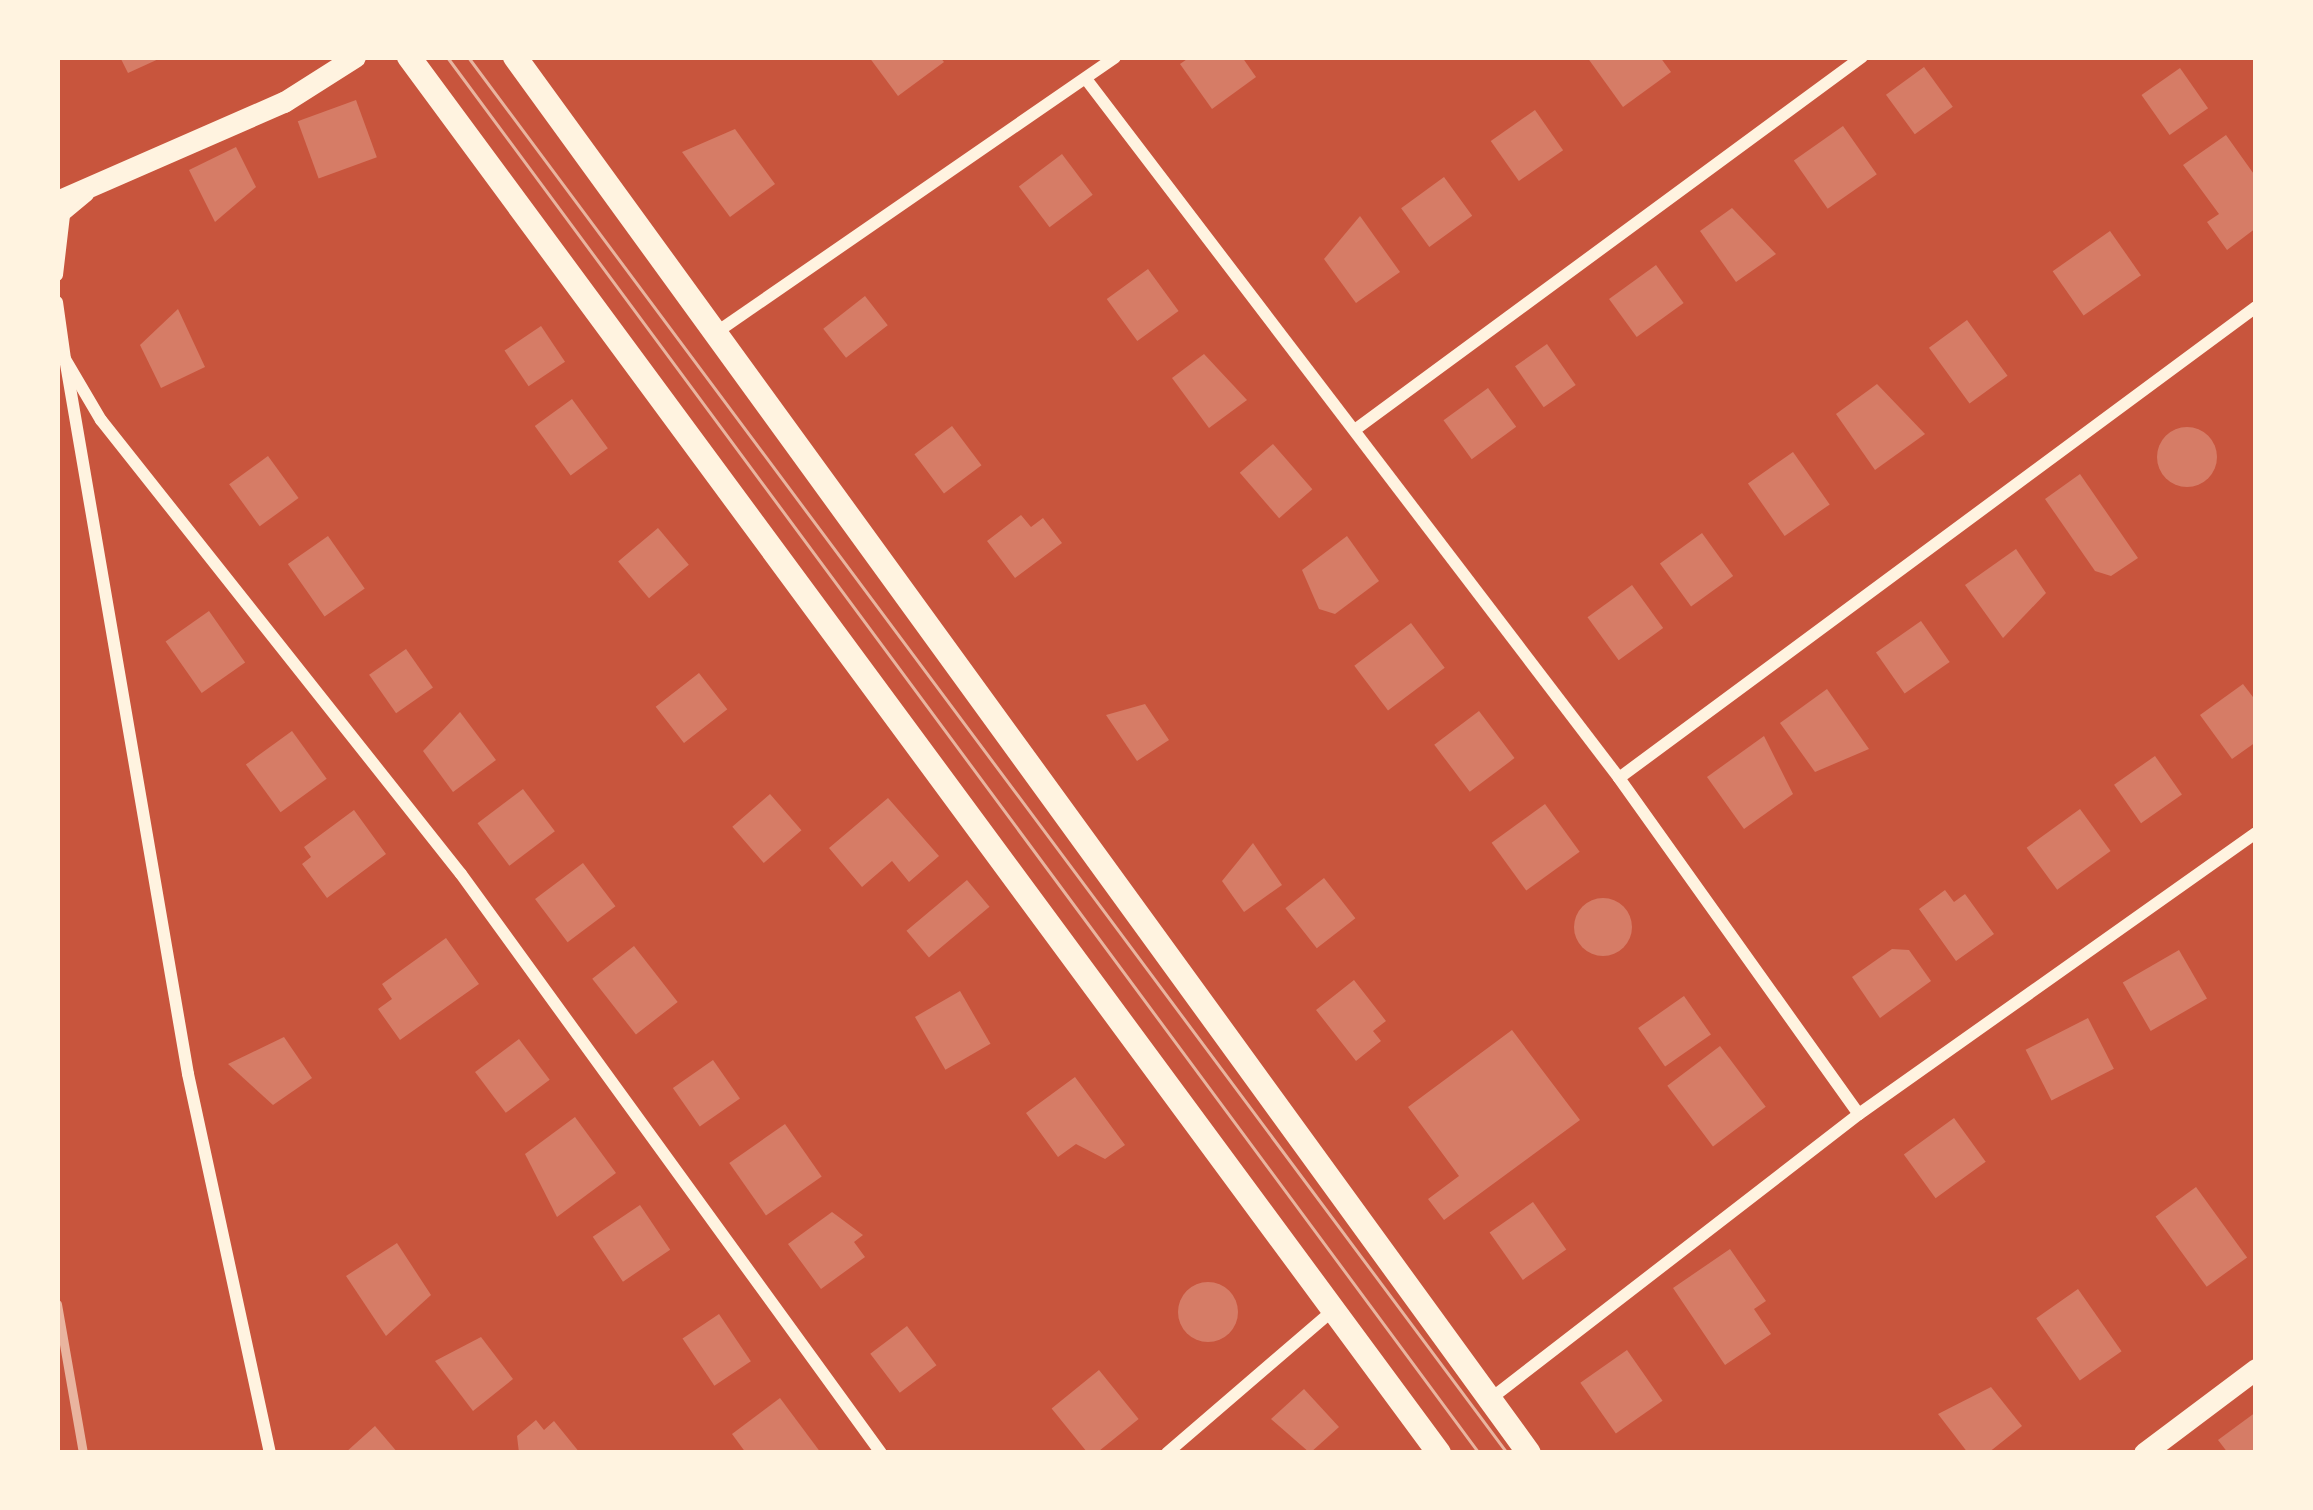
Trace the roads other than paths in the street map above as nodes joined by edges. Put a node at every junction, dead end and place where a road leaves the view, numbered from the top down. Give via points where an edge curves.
1 (355, 57) edge
2 (410, 57) edge
3 (515, 57) edge
4 (1115, 57) edge
5 (1862, 57) edge
6 (1086, 79) junction
7 (102, 182) junction
8 (57, 201) edge
9 (57, 274) edge
10 (57, 302) edge
11 (2256, 308) edge
12 (712, 334) junction
13 (65, 359) junction
14 (1356, 428) junction
15 (1618, 778) junction
16 (2256, 832) edge
17 (1859, 1114) junction
18 (1334, 1309) junction
19 (2256, 1369) edge
20 (1488, 1400) junction
21 (2170, 1446) edge
22 (270, 1453) edge
23 (881, 1453) edge
24 (1167, 1453) edge
25 (1439, 1453) edge
26 (1528, 1453) edge
27 (2144, 1453) edge

1 - 7 street via 284,102
2 - 18 main road
3 - 12 main road
4 - 6 street
5 - 14 street
6 - 12 street
6 - 14 street
7 - 8 street
7 - 9 street via 64,215
10 - 13 street
11 - 15 street
12 - 20 main road via 980,685
13 - 22 street via 188,1074
13 - 23 street via 101,420 461,874
14 - 15 street
15 - 17 street
16 - 17 street
17 - 20 street
18 - 24 street
18 - 25 main road
19 - 21 street
20 - 26 main road
21 - 27 street

